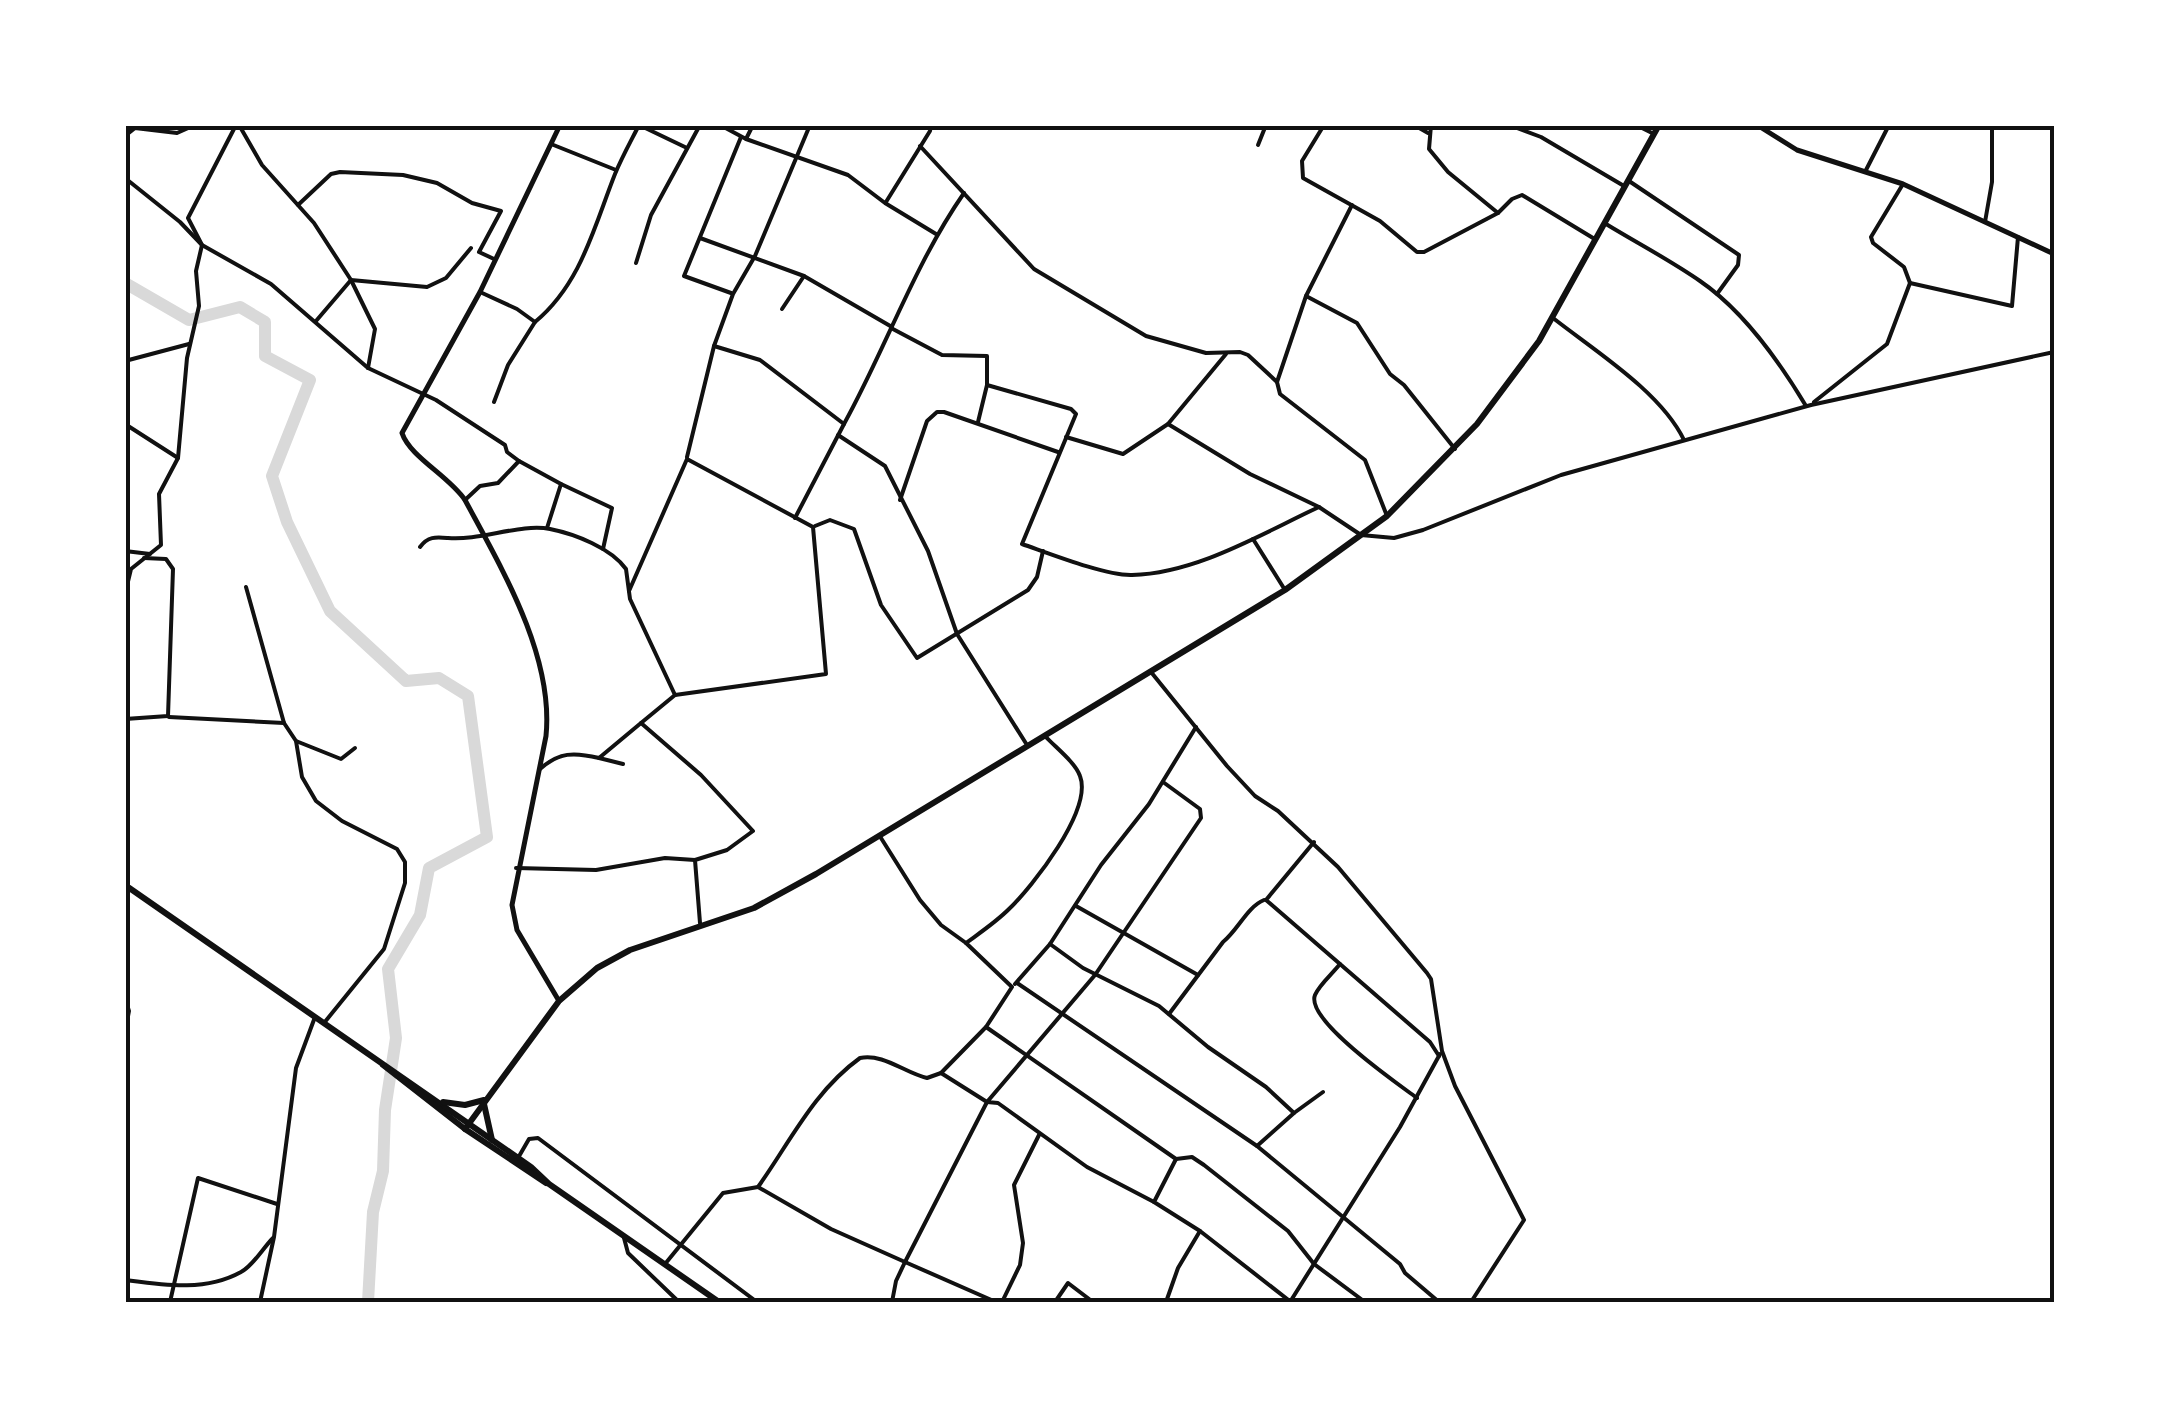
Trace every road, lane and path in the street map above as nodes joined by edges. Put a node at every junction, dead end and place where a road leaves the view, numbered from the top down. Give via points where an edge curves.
1 (195, 125) edge
2 (237, 125) edge
3 (560, 125) edge
4 (639, 125) edge
5 (700, 125) edge
6 (720, 125) edge
7 (753, 125) edge
8 (810, 125) edge
9 (930, 125) edge
10 (1266, 125) edge
11 (1324, 125) edge
12 (1414, 125) edge
13 (1431, 125) edge
14 (1509, 125) edge
15 (1636, 125) edge
16 (1659, 125) edge
17 (1757, 125) edge
18 (1889, 125) edge
19 (1992, 125) edge
20 (1428, 133) junction
21 (1654, 134) junction
22 (125, 136) edge
23 (744, 138) junction
24 (551, 144) junction
25 (1258, 145) dead end
26 (920, 146) junction
27 (687, 148) junction
28 (798, 159) junction
29 (616, 170) junction
30 (1866, 170) junction
31 (125, 178) edge
32 (1627, 184) junction
33 (1903, 184) junction
34 (964, 192) junction
35 (885, 203) junction
36 (1352, 205) junction
37 (298, 206) junction
38 (1498, 213) junction
39 (1985, 222) junction
40 (1606, 224) junction
41 (936, 234) junction
42 (2018, 237) junction
43 (700, 238) junction
44 (1597, 240) junction
45 (202, 245) junction
46 (472, 248) dead end
47 (2054, 254) edge
48 (755, 256) junction
49 (494, 259) junction
50 (636, 263) dead end
51 (804, 276) junction
52 (352, 280) junction
53 (1910, 283) junction
54 (480, 292) junction
55 (734, 294) junction
56 (1717, 294) junction
57 (1306, 296) junction
58 (782, 309) dead end
59 (1554, 318) junction
60 (315, 322) junction
61 (534, 322) junction
62 (892, 327) junction
63 (189, 344) junction
64 (714, 346) junction
65 (1228, 352) junction
66 (2054, 352) edge
67 (125, 361) edge
68 (368, 368) junction
69 (1276, 382) junction
70 (987, 385) junction
71 (424, 394) junction
72 (494, 402) dead end
73 (1808, 406) junction
74 (125, 424) edge
75 (844, 424) junction
76 (978, 424) junction
77 (1168, 424) junction
78 (838, 435) junction
79 (1066, 437) junction
80 (1684, 440) junction
81 (1454, 450) junction
82 (1060, 453) junction
83 (178, 458) junction
84 (687, 459) junction
85 (520, 461) junction
86 (561, 484) junction
87 (465, 500) junction
88 (900, 500) junction
89 (1319, 508) junction
90 (1387, 516) junction
91 (794, 519) junction
92 (813, 527) junction
93 (547, 528) junction
94 (1361, 535) junction
95 (485, 537) junction
96 (1252, 538) junction
97 (420, 547) dead end
98 (604, 549) junction
99 (125, 551) edge
100 (1043, 552) junction
101 (147, 556) junction
102 (246, 587) dead end
103 (629, 590) junction
104 (1285, 590) junction
105 (125, 594) edge
106 (957, 634) junction
107 (1151, 672) junction
108 (675, 696) junction
109 (168, 716) junction
110 (125, 719) edge
111 (284, 723) junction
112 (640, 723) junction
113 (1196, 726) junction
114 (1044, 736) junction
115 (296, 742) junction
116 (1028, 746) junction
117 (355, 748) dead end
118 (598, 758) junction
119 (623, 764) dead end
120 (540, 770) junction
121 (1163, 782) junction
122 (880, 836) junction
123 (1314, 842) junction
124 (694, 860) junction
125 (516, 868) junction
126 (125, 885) edge
127 (1266, 900) junction
128 (1076, 906) junction
129 (700, 928) junction
130 (1125, 934) junction
131 (966, 943) junction
132 (1050, 944) junction
133 (1340, 964) junction
134 (1096, 975) junction
135 (1199, 975) junction
136 (1014, 985) junction
137 (125, 998) edge
138 (559, 1001) junction
139 (1062, 1014) junction
140 (1170, 1014) junction
141 (315, 1017) junction
142 (324, 1023) junction
143 (986, 1026) junction
144 (125, 1032) edge
145 (1440, 1054) junction
146 (1028, 1056) junction
147 (941, 1073) junction
148 (413, 1086) junction
149 (1323, 1092) dead end
150 (1417, 1098) junction
151 (437, 1100) junction
152 (485, 1101) junction
153 (987, 1102) junction
154 (1294, 1113) junction
155 (467, 1127) junction
156 (1039, 1134) junction
157 (492, 1141) junction
158 (1256, 1146) junction
159 (518, 1158) junction
160 (1176, 1159) junction
161 (549, 1184) junction
162 (758, 1187) junction
163 (1154, 1202) junction
164 (278, 1204) junction
165 (1341, 1216) junction
166 (1200, 1231) junction
167 (622, 1234) junction
168 (274, 1237) junction
169 (680, 1245) junction
170 (905, 1262) junction
171 (666, 1264) junction
172 (1314, 1264) junction
173 (125, 1280) edge
174 (173, 1286) junction
175 (170, 1302) edge
176 (260, 1302) edge
177 (679, 1302) edge
178 (718, 1302) edge
179 (758, 1302) edge
180 (892, 1302) edge
181 (999, 1302) edge
182 (1055, 1302) edge
183 (1093, 1302) edge
184 (1166, 1302) edge
185 (1290, 1302) edge
186 (1365, 1302) edge
187 (1439, 1302) edge
188 (1471, 1302) edge

1 - 22 street via 178,133 135,128
2 - 37 street
2 - 45 street via 188,218
3 - 24 street
4 - 27 street
4 - 29 street
5 - 27 street
6 - 23 street
7 - 23 street
8 - 28 street
9 - 26 street
10 - 25 street
11 - 36 street via 1300,172 1308,183
12 - 20 street
13 - 20 street
14 - 32 street
15 - 21 street
16 - 21 main road
17 - 30 street via 1797,150
18 - 30 street
19 - 39 street
20 - 38 street via 1428,146 1448,172
21 - 32 main road
23 - 28 street
23 - 43 street
24 - 29 street
24 - 49 street
26 - 34 street
26 - 35 street
27 - 50 street via 651,215
28 - 35 street via 848,175
28 - 48 street
29 - 61 street via 574,276
30 - 33 street
31 - 45 street
32 - 40 main road
32 - 56 street via 1739,255
33 - 39 street
33 - 53 street via 1871,240 1904,267
34 - 41 street
34 - 65 street via 1034,268 1102,312 1146,336 1206,353
35 - 41 street
36 - 38 street via 1419,253
36 - 57 street
37 - 49 street via 337,173 437,182 501,211 480,252
37 - 52 street
38 - 44 street via 1522,195
39 - 42 street
40 - 44 main road
40 - 56 street
41 - 62 street
42 - 47 street
42 - 53 street via 2012,306
43 - 48 street
43 - 55 street via 684,276
44 - 59 main road
45 - 60 street via 271,284
45 - 63 street
46 - 52 street via 446,278 428,286
48 - 51 street
48 - 55 street
49 - 54 street
51 - 58 street
51 - 62 street
52 - 60 street
52 - 68 street via 375,329
53 - 73 street via 1887,344
54 - 61 street
54 - 71 street
55 - 64 street
56 - 73 street
57 - 69 street
57 - 81 street via 1357,324
59 - 80 street via 1656,402
59 - 81 main road
60 - 68 street
61 - 72 street
62 - 70 street via 942,355 987,356
62 - 75 street
63 - 67 street
63 - 83 street
64 - 75 street via 760,360
64 - 84 street
65 - 69 street via 1248,355
65 - 77 street
66 - 73 street
68 - 71 street
69 - 90 street via 1280,394 1364,460
70 - 76 street
70 - 79 street via 1074,412
71 - 85 street
71 - 87 street via 404,440
73 - 80 street
74 - 83 street
75 - 78 street
76 - 82 street
76 - 88 street via 944,412 930,416
77 - 79 street via 1118,454
77 - 89 street
78 - 88 street via 884,466
78 - 91 street
79 - 82 street
80 - 94 street via 1561,474 1423,530 1394,538
81 - 90 main road
82 - 100 street via 1022,544
83 - 101 street via 159,494 162,542
84 - 91 street
84 - 103 street
85 - 86 street
85 - 87 street via 498,483 480,486
86 - 93 street
86 - 98 street via 612,508
87 - 95 street
88 - 106 street via 928,551
89 - 94 street
89 - 96 street
90 - 94 main road
91 - 92 street
92 - 106 street via 830,520 854,529 880,605 917,658
92 - 108 street via 826,674
93 - 95 street
93 - 98 street
94 - 104 main road
95 - 97 street via 427,539
95 - 120 street via 538,655 548,713
96 - 100 street via 1179,567 1133,576
96 - 104 street
98 - 103 street via 626,568
99 - 101 street
100 - 106 street via 1028,590
101 - 105 street via 131,570
101 - 109 street via 173,569
102 - 111 street
103 - 108 street
104 - 107 main road
106 - 116 street
107 - 113 street
107 - 114 main road
108 - 112 street
109 - 110 street
109 - 111 street
111 - 115 street
112 - 118 street
112 - 124 street via 754,830 726,850
113 - 121 street
113 - 123 street via 1256,796
114 - 116 main road
114 - 131 street via 1079,772 1080,798 1067,831 1024,894
115 - 117 street via 341,759
115 - 142 street via 302,777 316,801 342,822 397,848 405,862 406,882 384,949
116 - 122 main road
118 - 119 street
118 - 120 street via 563,754
120 - 125 street
121 - 128 street
121 - 130 street via 1200,808 1201,818
122 - 129 main road via 779,895
122 - 131 street via 920,900
123 - 127 street
123 - 145 street via 1431,979
124 - 125 street via 596,870
124 - 129 street
125 - 138 street via 517,930
126 - 141 main road
127 - 133 street
127 - 135 street
128 - 130 street
128 - 132 street
129 - 138 main road via 613,958
130 - 134 street
130 - 135 street
131 - 136 street
132 - 134 street
132 - 136 street
133 - 145 street
133 - 150 street via 1314,1003 1339,1038
134 - 139 street
134 - 140 street
135 - 140 street
136 - 139 street
136 - 143 street
137 - 144 street
138 - 152 main road
139 - 146 street
139 - 158 street
140 - 154 street
141 - 142 main road
141 - 164 street via 296,1068
142 - 148 main road
143 - 146 street
143 - 147 street
145 - 150 street
145 - 188 street via 1524,1220
146 - 153 street
146 - 160 street
147 - 153 street
147 - 162 street via 927,1078 881,1058 860,1058 810,1107
148 - 151 main road
148 - 155 main road
149 - 154 street
150 - 165 street
151 - 152 main road
151 - 155 main road
152 - 155 main road
152 - 157 main road
153 - 156 street
153 - 170 street
154 - 158 street
155 - 157 main road
155 - 161 main road
156 - 163 street
156 - 181 street via 1014,1185 1023,1243 1020,1264
157 - 159 main road
158 - 165 street
159 - 161 main road
159 - 169 street via 531,1137 538,1138
160 - 163 street
160 - 172 street via 1192,1157 1204,1165 1288,1231
161 - 167 main road
162 - 169 street via 723,1194
162 - 170 street
163 - 166 street
164 - 168 street
164 - 174 street via 198,1178
165 - 172 street
165 - 187 street
166 - 184 street
166 - 185 street
167 - 171 main road
167 - 177 street via 628,1253
168 - 174 street via 242,1272
168 - 176 street
169 - 171 street
169 - 179 street
170 - 180 street
170 - 181 street
171 - 178 main road
172 - 185 street
172 - 186 street
173 - 174 street
174 - 175 street
182 - 183 street via 1068,1283

